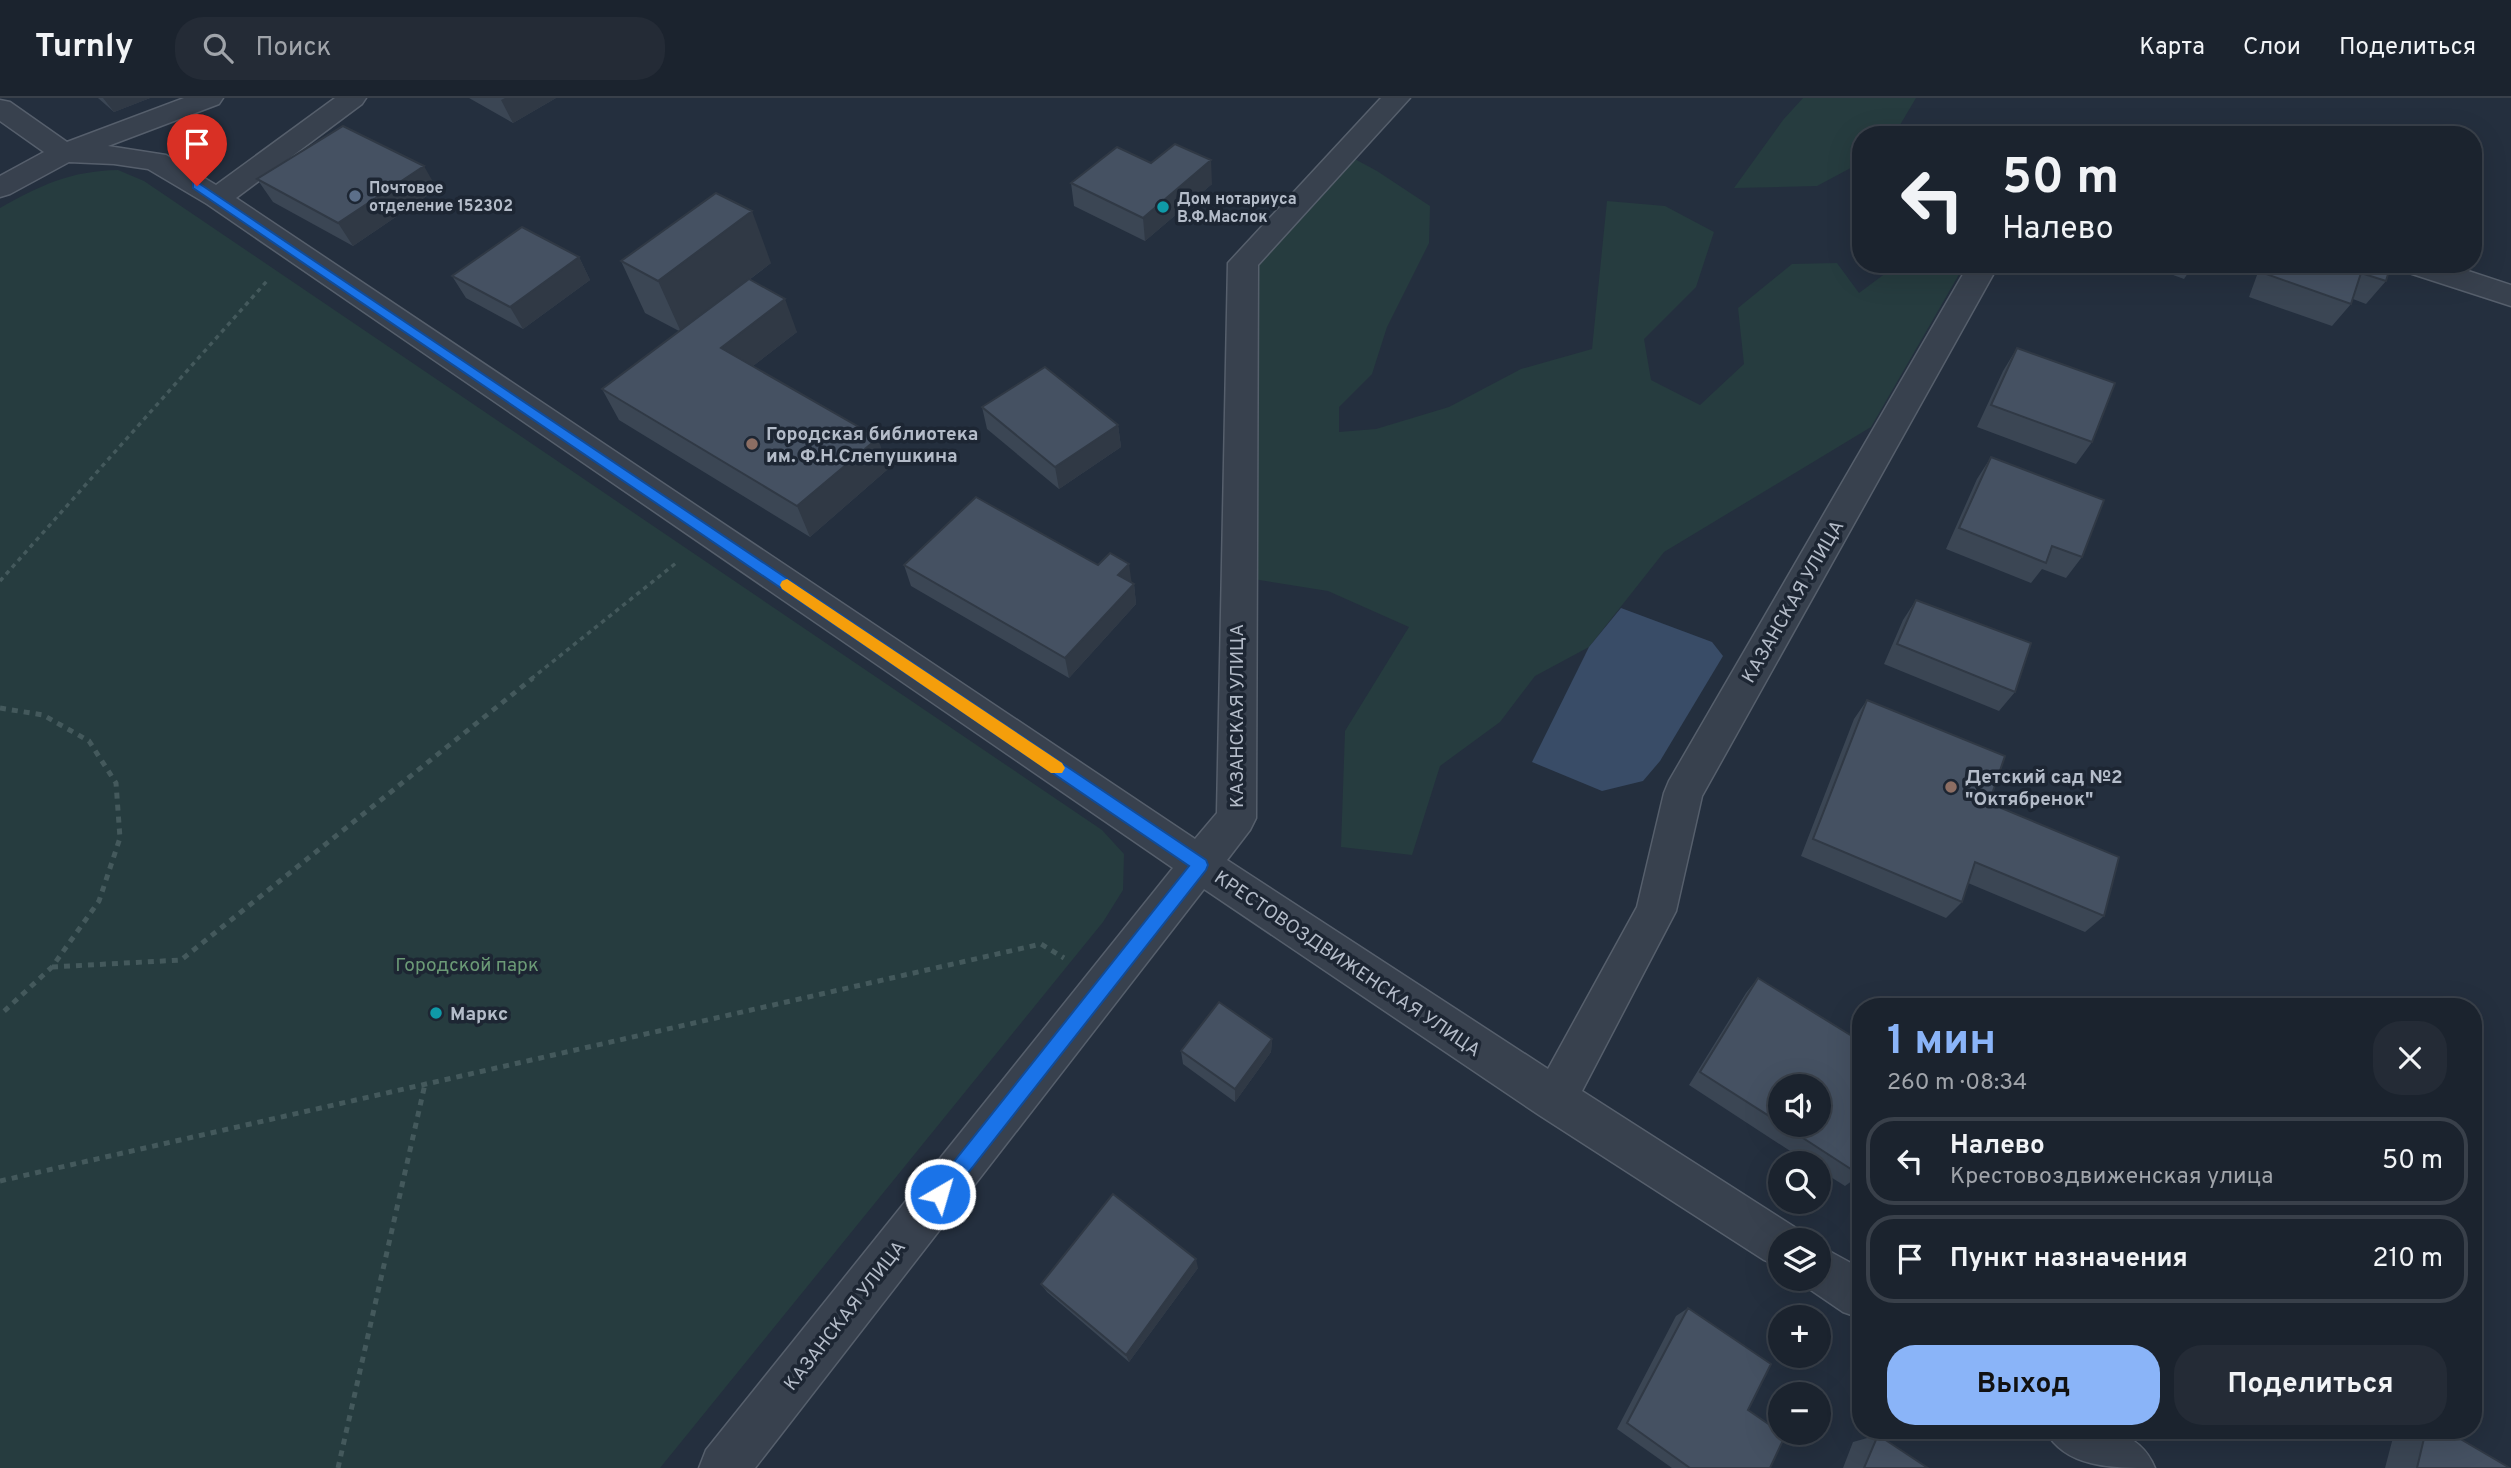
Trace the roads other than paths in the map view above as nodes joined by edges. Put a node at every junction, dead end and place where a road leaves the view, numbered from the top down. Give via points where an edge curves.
1 (209, 98) edge
2 (352, 98) edge
3 (1396, 98) edge
4 (0, 108) edge
5 (64, 153) junction
6 (0, 188) edge
7 (217, 198) junction
8 (1979, 273) edge
9 (2441, 273) edge
10 (2511, 296) edge
11 (1200, 865) junction
12 (1554, 1100) junction
13 (1768, 1236) edge
14 (1831, 1276) edge
15 (1852, 1290) edge
16 (2084, 1439) edge
17 (723, 1468) edge
18 (2130, 1468) edge

1 - 5 street
2 - 7 street
3 - 11 street, КАЗАНСКАЯ УЛИЦА via 1243,263 1236,818
4 - 5 street
5 - 6 street
5 - 7 street, КРЕСТОВОЗДВИЖЕНСКАЯ УЛИЦА via 156,161
7 - 11 street, КРЕСТОВОЗДВИЖЕНСКАЯ УЛИЦА
8 - 12 street, КАЗАНСКАЯ УЛИЦА via 1683,793 1656,911
9 - 10 street
11 - 12 street, КРЕСТОВОЗДВИЖЕНСКАЯ УЛИЦА
11 - 17 street, КАЗАНСКАЯ УЛИЦА
12 - 13 street, КРЕСТОВОЗДВИЖЕНСКАЯ УЛИЦА
14 - 15 street
16 - 18 street

